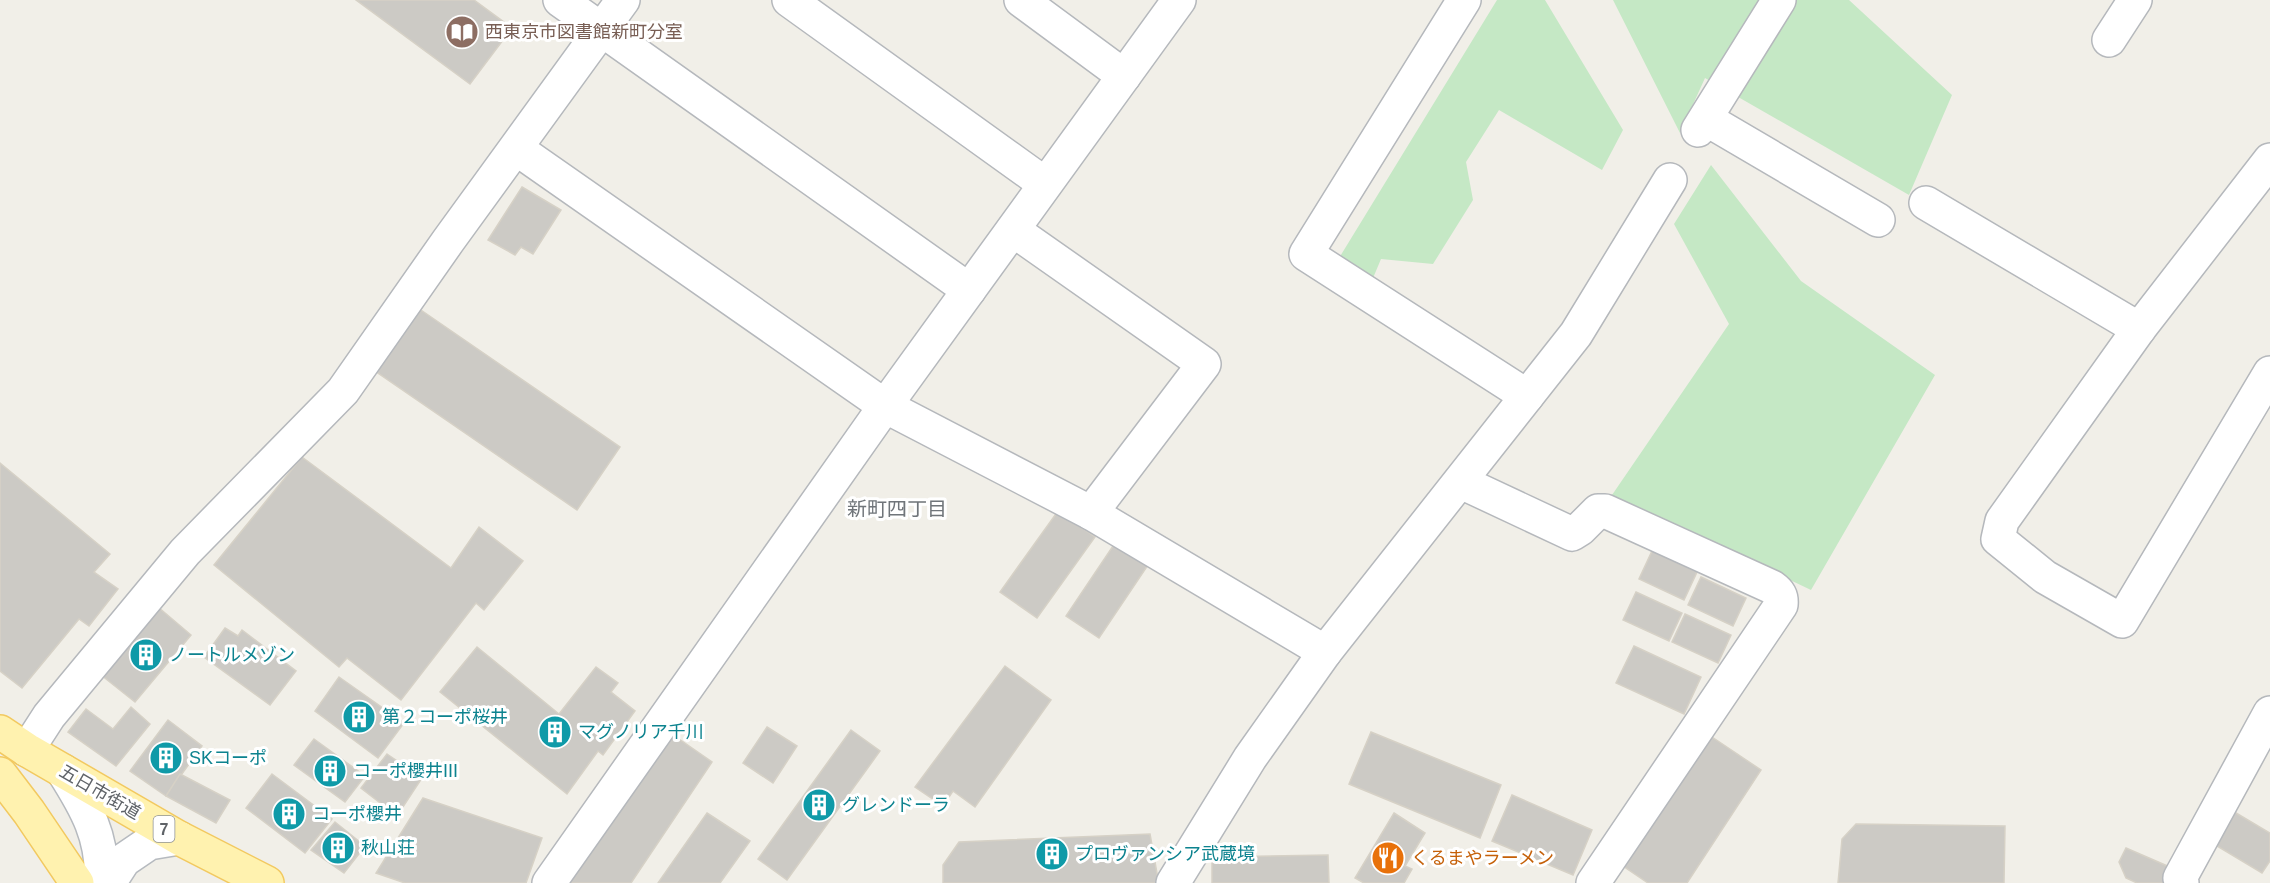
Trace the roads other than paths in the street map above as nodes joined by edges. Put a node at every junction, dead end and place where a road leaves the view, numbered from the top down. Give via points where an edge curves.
1 (560, 0) edge
2 (623, 0) edge
3 (789, 0) edge
4 (1021, 0) edge
5 (1179, 0) edge
6 (1464, 0) edge
7 (1779, 0) edge
8 (2134, 0) edge
9 (601, 30) junction
10 (2109, 40) dead end
11 (1124, 76) junction
12 (517, 149) junction
13 (2270, 160) edge
14 (1670, 180) dead end
15 (1045, 184) junction
16 (1926, 203) dead end
17 (1878, 220) dead end
18 (1013, 230) junction
19 (969, 290) junction
20 (2139, 329) junction
21 (2270, 373) edge
22 (1527, 396) junction
23 (885, 406) junction
24 (1461, 482) junction
25 (1091, 513) junction
26 (1325, 652) junction
27 (2270, 712) edge
28 (0, 732) edge
29 (27, 750) junction
30 (63, 771) junction
31 (0, 774) edge
32 (179, 838) junction
33 (251, 881) edge
34 (77, 883) edge
35 (100, 883) edge
36 (110, 883) edge
37 (549, 883) edge
38 (1173, 883) edge
39 (1593, 883) edge
40 (2182, 883) edge

1 - 9 street
2 - 9 street
3 - 15 street
4 - 11 street
5 - 11 street
6 - 22 street via 1306,254
7 - 17 street via 1702,125
8 - 10 street
9 - 12 street
9 - 19 street
11 - 15 street
12 - 23 street
12 - 29 street via 343,391 185,552 49,716
13 - 20 street
14 - 22 street via 1576,334
15 - 18 street
16 - 20 street
18 - 19 street
18 - 25 street via 1204,363
19 - 23 street
20 - 21 street via 2002,521 1998,539 2045,577 2122,621
22 - 24 street
23 - 25 street
23 - 37 street
24 - 26 street
24 - 39 street via 1572,534 1598,511 1605,511 1779,592 1781,605
25 - 26 street
26 - 38 street via 1250,758
27 - 40 street via 2180,878
28 - 29 main road, 五日市街道 / 7
29 - 30 main road, 五日市街道 / 7
30 - 32 main road, 五日市街道 / 7
30 - 35 street via 86,807 99,843
31 - 34 main road
32 - 33 main road, 五日市街道 / 7
32 - 36 street via 149,843 124,860

